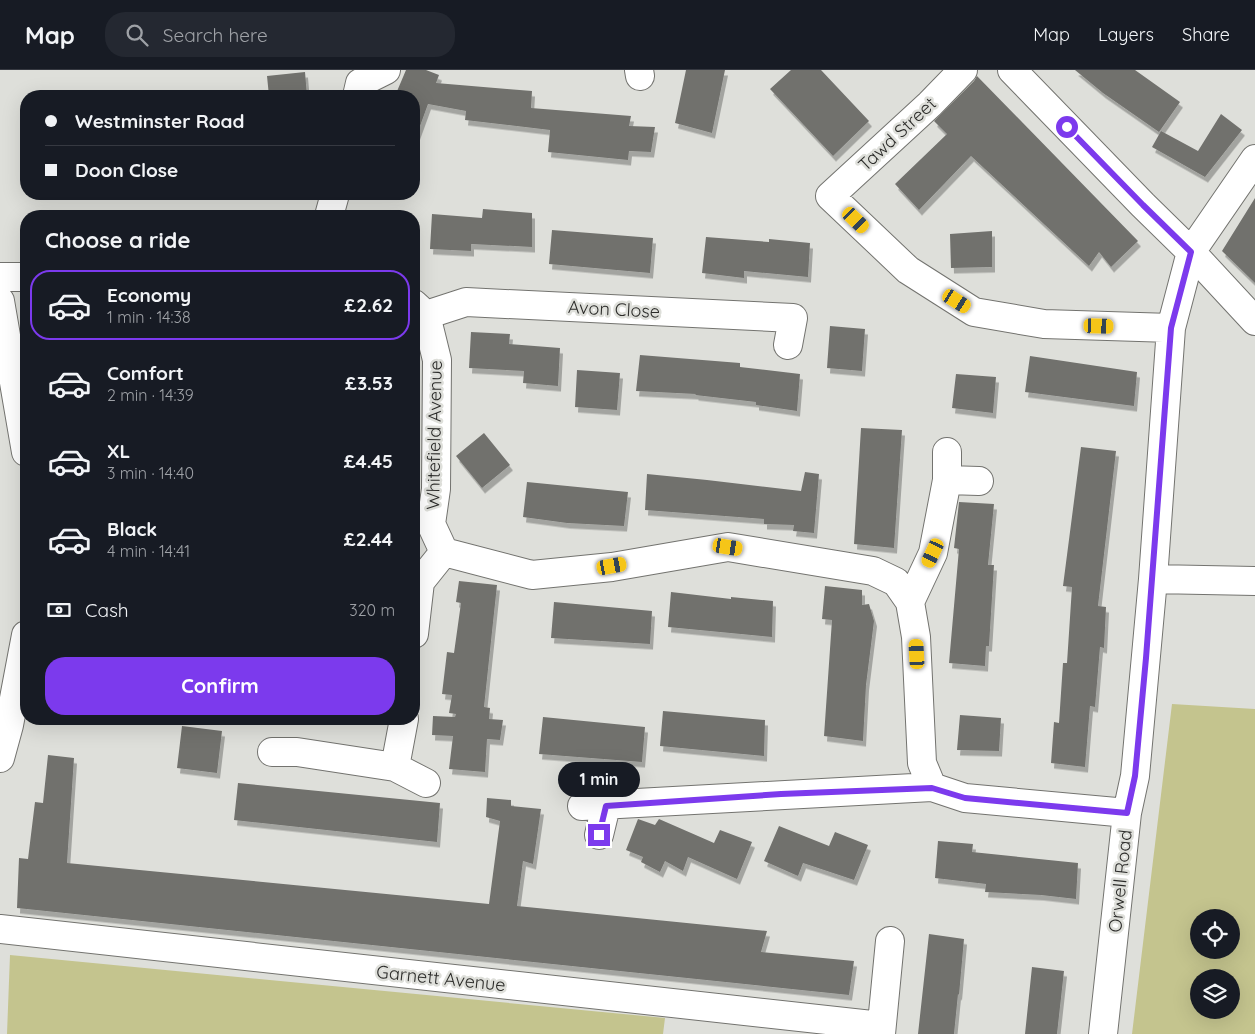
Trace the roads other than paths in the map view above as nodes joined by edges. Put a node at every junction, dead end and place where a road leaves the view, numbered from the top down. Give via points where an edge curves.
1 (386, 70) edge
2 (963, 70) edge
3 (1012, 70) edge
4 (353, 83) edge
5 (1255, 159) edge
6 (1191, 252) junction
7 (0, 277) edge
8 (20, 277) edge
9 (0, 301) edge
10 (420, 310) edge
11 (1255, 321) edge
12 (1171, 328) junction
13 (788, 345) dead end
14 (9, 403) edge
15 (20, 435) edge
16 (947, 452) dead end
17 (947, 480) junction
18 (979, 481) dead end
19 (444, 552) junction
20 (1153, 579) junction
21 (1255, 581) edge
22 (420, 582) edge
23 (910, 602) junction
24 (20, 667) edge
25 (403, 725) edge
26 (287, 744) dead end
27 (0, 758) edge
28 (395, 767) junction
29 (426, 783) dead end
30 (932, 788) junction
31 (1127, 813) junction
32 (599, 835) dead end
33 (0, 929) edge
34 (890, 941) dead end
35 (881, 1030) edge
36 (1103, 1034) edge

1 - 4 street
2 - 12 street, Tawd Street via 830,196 908,270 974,312 1044,324
3 - 6 street
5 - 6 street, Orwell Road
6 - 11 street
6 - 12 street, Orwell Road
7 - 8 street
9 - 14 street
10 - 13 street, Avon Close via 466,302 793,318
10 - 19 street, Whitefield Avenue via 437,360 436,489 431,524
12 - 20 street, Orwell Road
14 - 15 street
16 - 17 street
17 - 18 street
17 - 23 street via 933,553
19 - 22 street
19 - 23 street via 532,575 728,547 873,571 896,582
20 - 21 street
20 - 31 street, Orwell Road via 1135,776
23 - 30 street via 916,637 922,763
24 - 27 street
25 - 28 street
26 - 28 street
28 - 29 street
30 - 31 street via 965,798
30 - 32 street via 594,806
31 - 36 street, Orwell Road
33 - 35 street, Garnett Avenue
34 - 35 street

